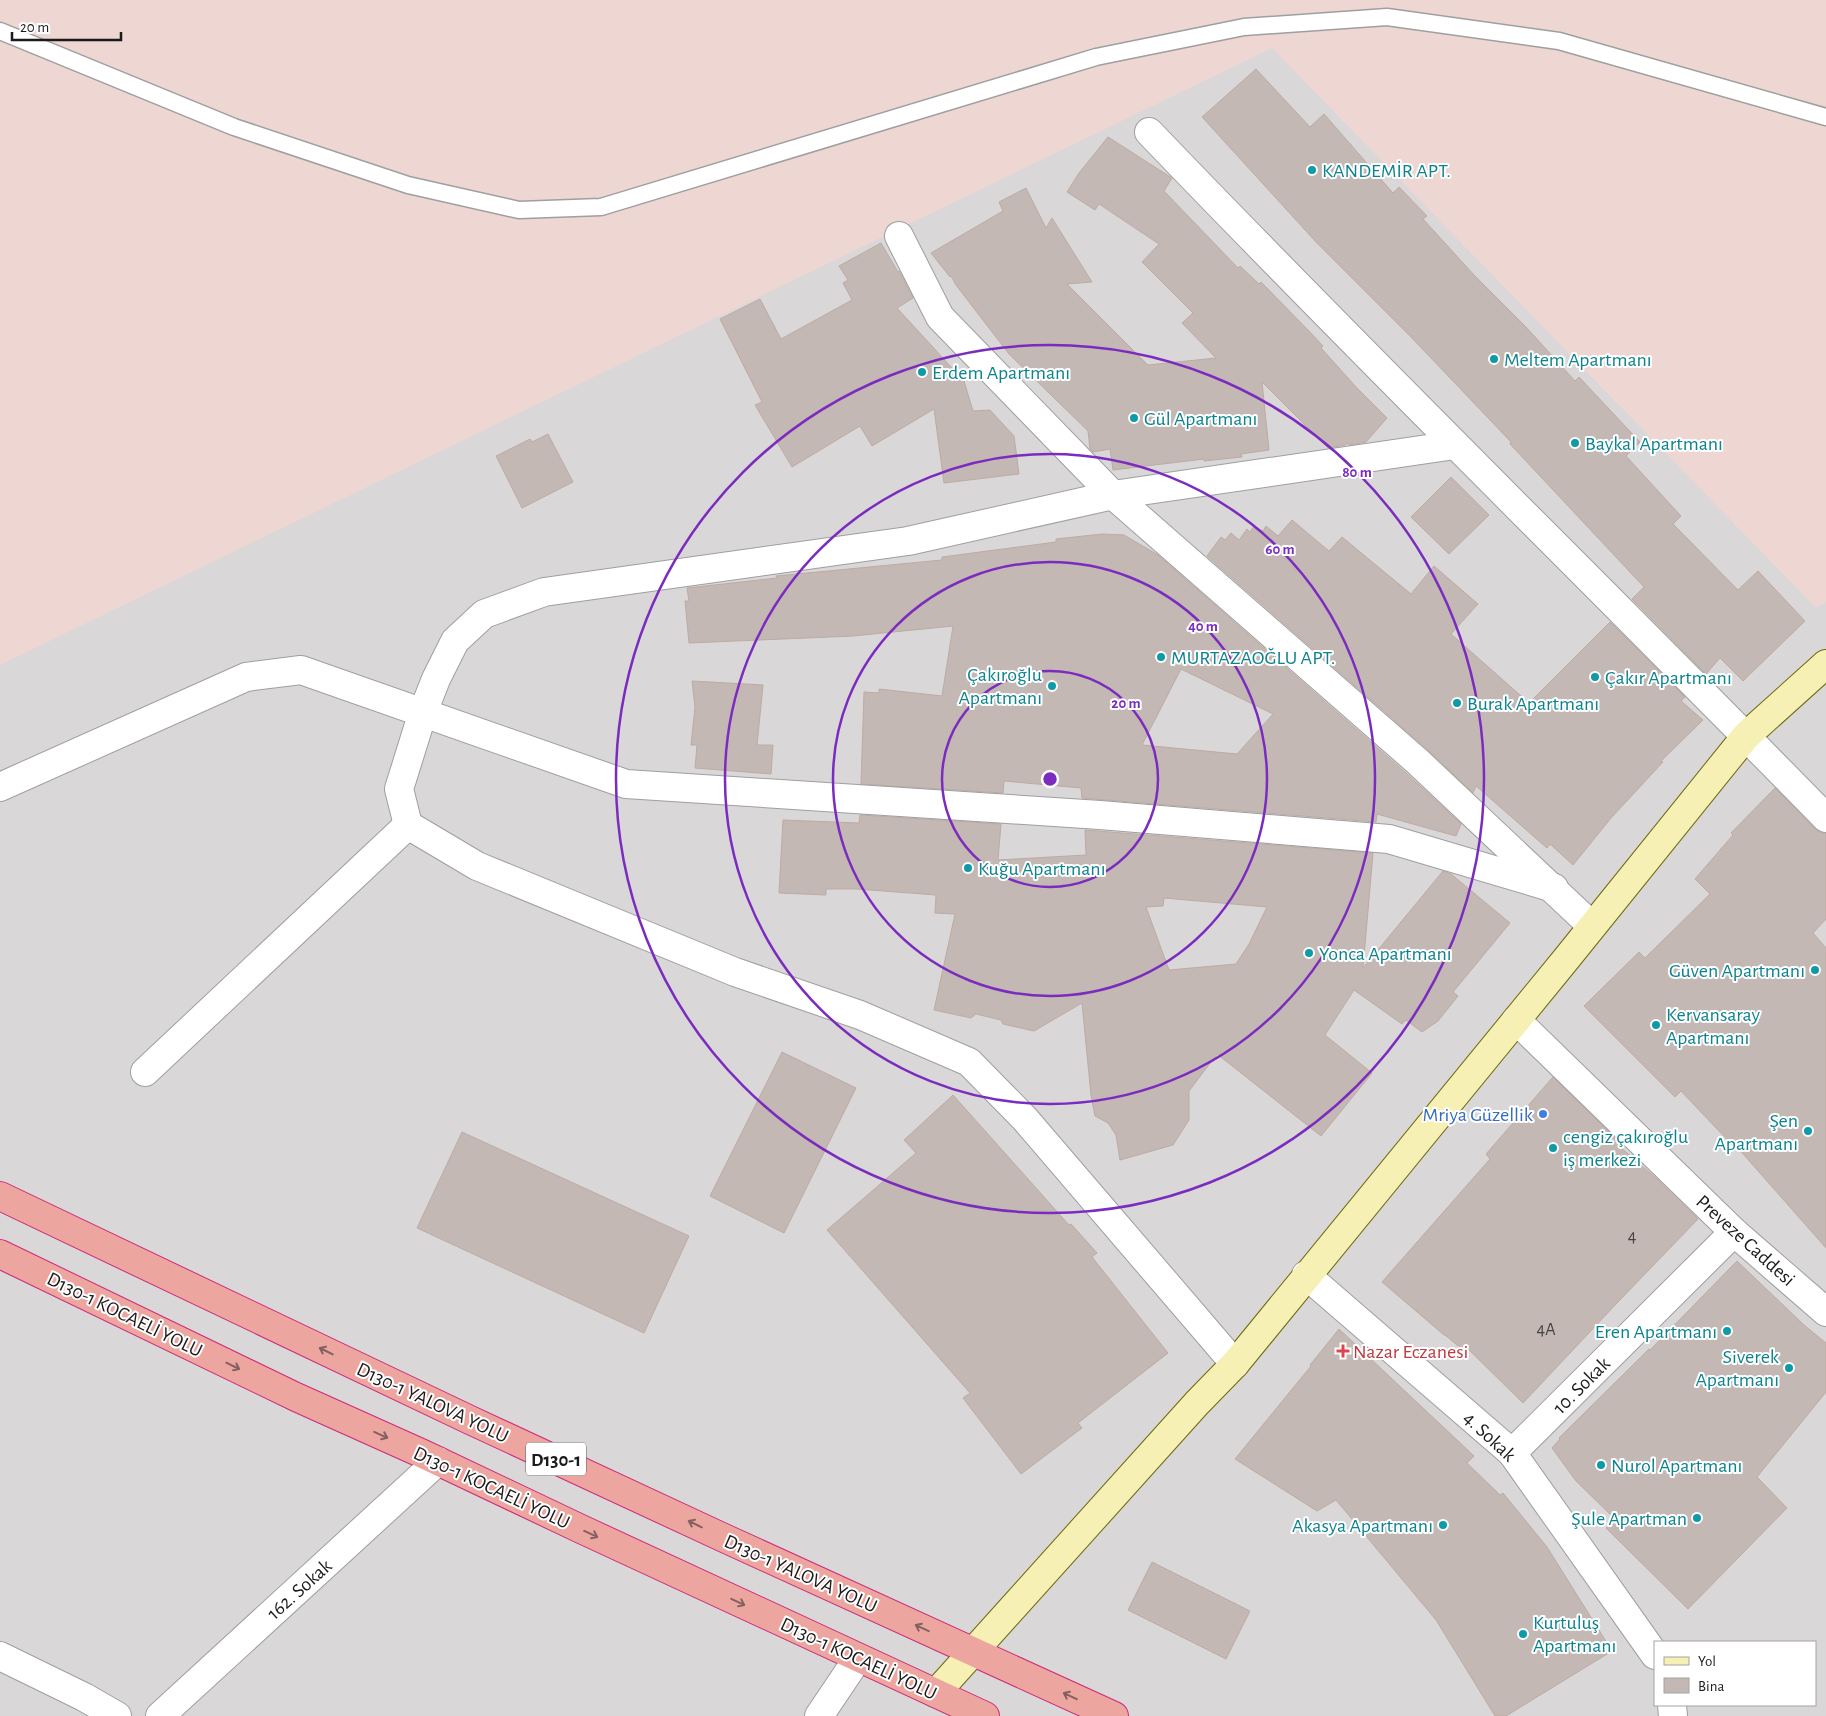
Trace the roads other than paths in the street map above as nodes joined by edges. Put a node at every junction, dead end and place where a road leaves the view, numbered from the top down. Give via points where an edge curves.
1 (0, 31) edge
2 (1826, 117) edge
3 (1149, 132) dead end
4 (899, 236) dead end
5 (1455, 445) junction
6 (1113, 495) junction
7 (1826, 664) edge
8 (423, 712) junction
9 (1746, 736) junction
10 (0, 787) edge
11 (1826, 818) edge
12 (408, 826) junction
13 (1554, 888) junction
14 (1592, 926) junction
15 (1516, 1020) junction
16 (145, 1072) dead end
17 (0, 1196) edge
18 (1734, 1232) junction
19 (0, 1254) edge
20 (1306, 1275) junction
21 (1826, 1312) edge
22 (1235, 1364) junction
23 (1512, 1453) junction
24 (438, 1461) junction
25 (973, 1652) junction
26 (1654, 1654) edge
27 (0, 1656) edge
28 (858, 1658) junction
29 (936, 1693) junction
30 (116, 1716) edge
31 (160, 1716) edge
32 (819, 1716) edge
33 (985, 1716) edge
34 (1114, 1716) edge

1 - 2 lane via 234,127 408,185 520,210 601,207 1096,57 1244,27 1387,17 1559,41
3 - 5 street
4 - 6 street via 940,317
5 - 6 street
5 - 9 street
6 - 8 street via 908,541 544,592 484,614 455,641
6 - 13 street via 1417,761
7 - 9 main road
8 - 10 street via 300,670 246,677
8 - 12 street via 398,790
8 - 13 street via 626,784 1100,815 1389,839
9 - 11 street
9 - 14 main road
12 - 16 street
12 - 22 street via 477,866 735,972 860,1015 969,1062 1026,1118
13 - 14 street
14 - 15 main road
15 - 18 street, Preveze Caddesi
15 - 20 main road
25 -> 17 highway, D130-1 YALOVA YOLU / D130-1 via 470,1420
18 - 21 street, Preveze Caddesi
18 - 23 street, 10. Sokak
19 -> 24 highway, D130-1 KOCAELİ YOLU / D130-1 via 296,1397
20 - 22 main road
20 - 23 street, 4. Sokak
22 - 25 main road
23 - 26 street, 4. Sokak
24 -> 28 highway, D130-1 KOCAELİ YOLU / D130-1
24 - 31 street, 162. Sokak
25 - 29 main road
34 -> 25 highway, D130-1 YALOVA YOLU / D130-1
27 - 30 street
28 - 29 highway, D130-1 KOCAELİ YOLU / D130-1
28 - 32 street
29 - 33 highway, D130-1 KOCAELİ YOLU / D130-1

